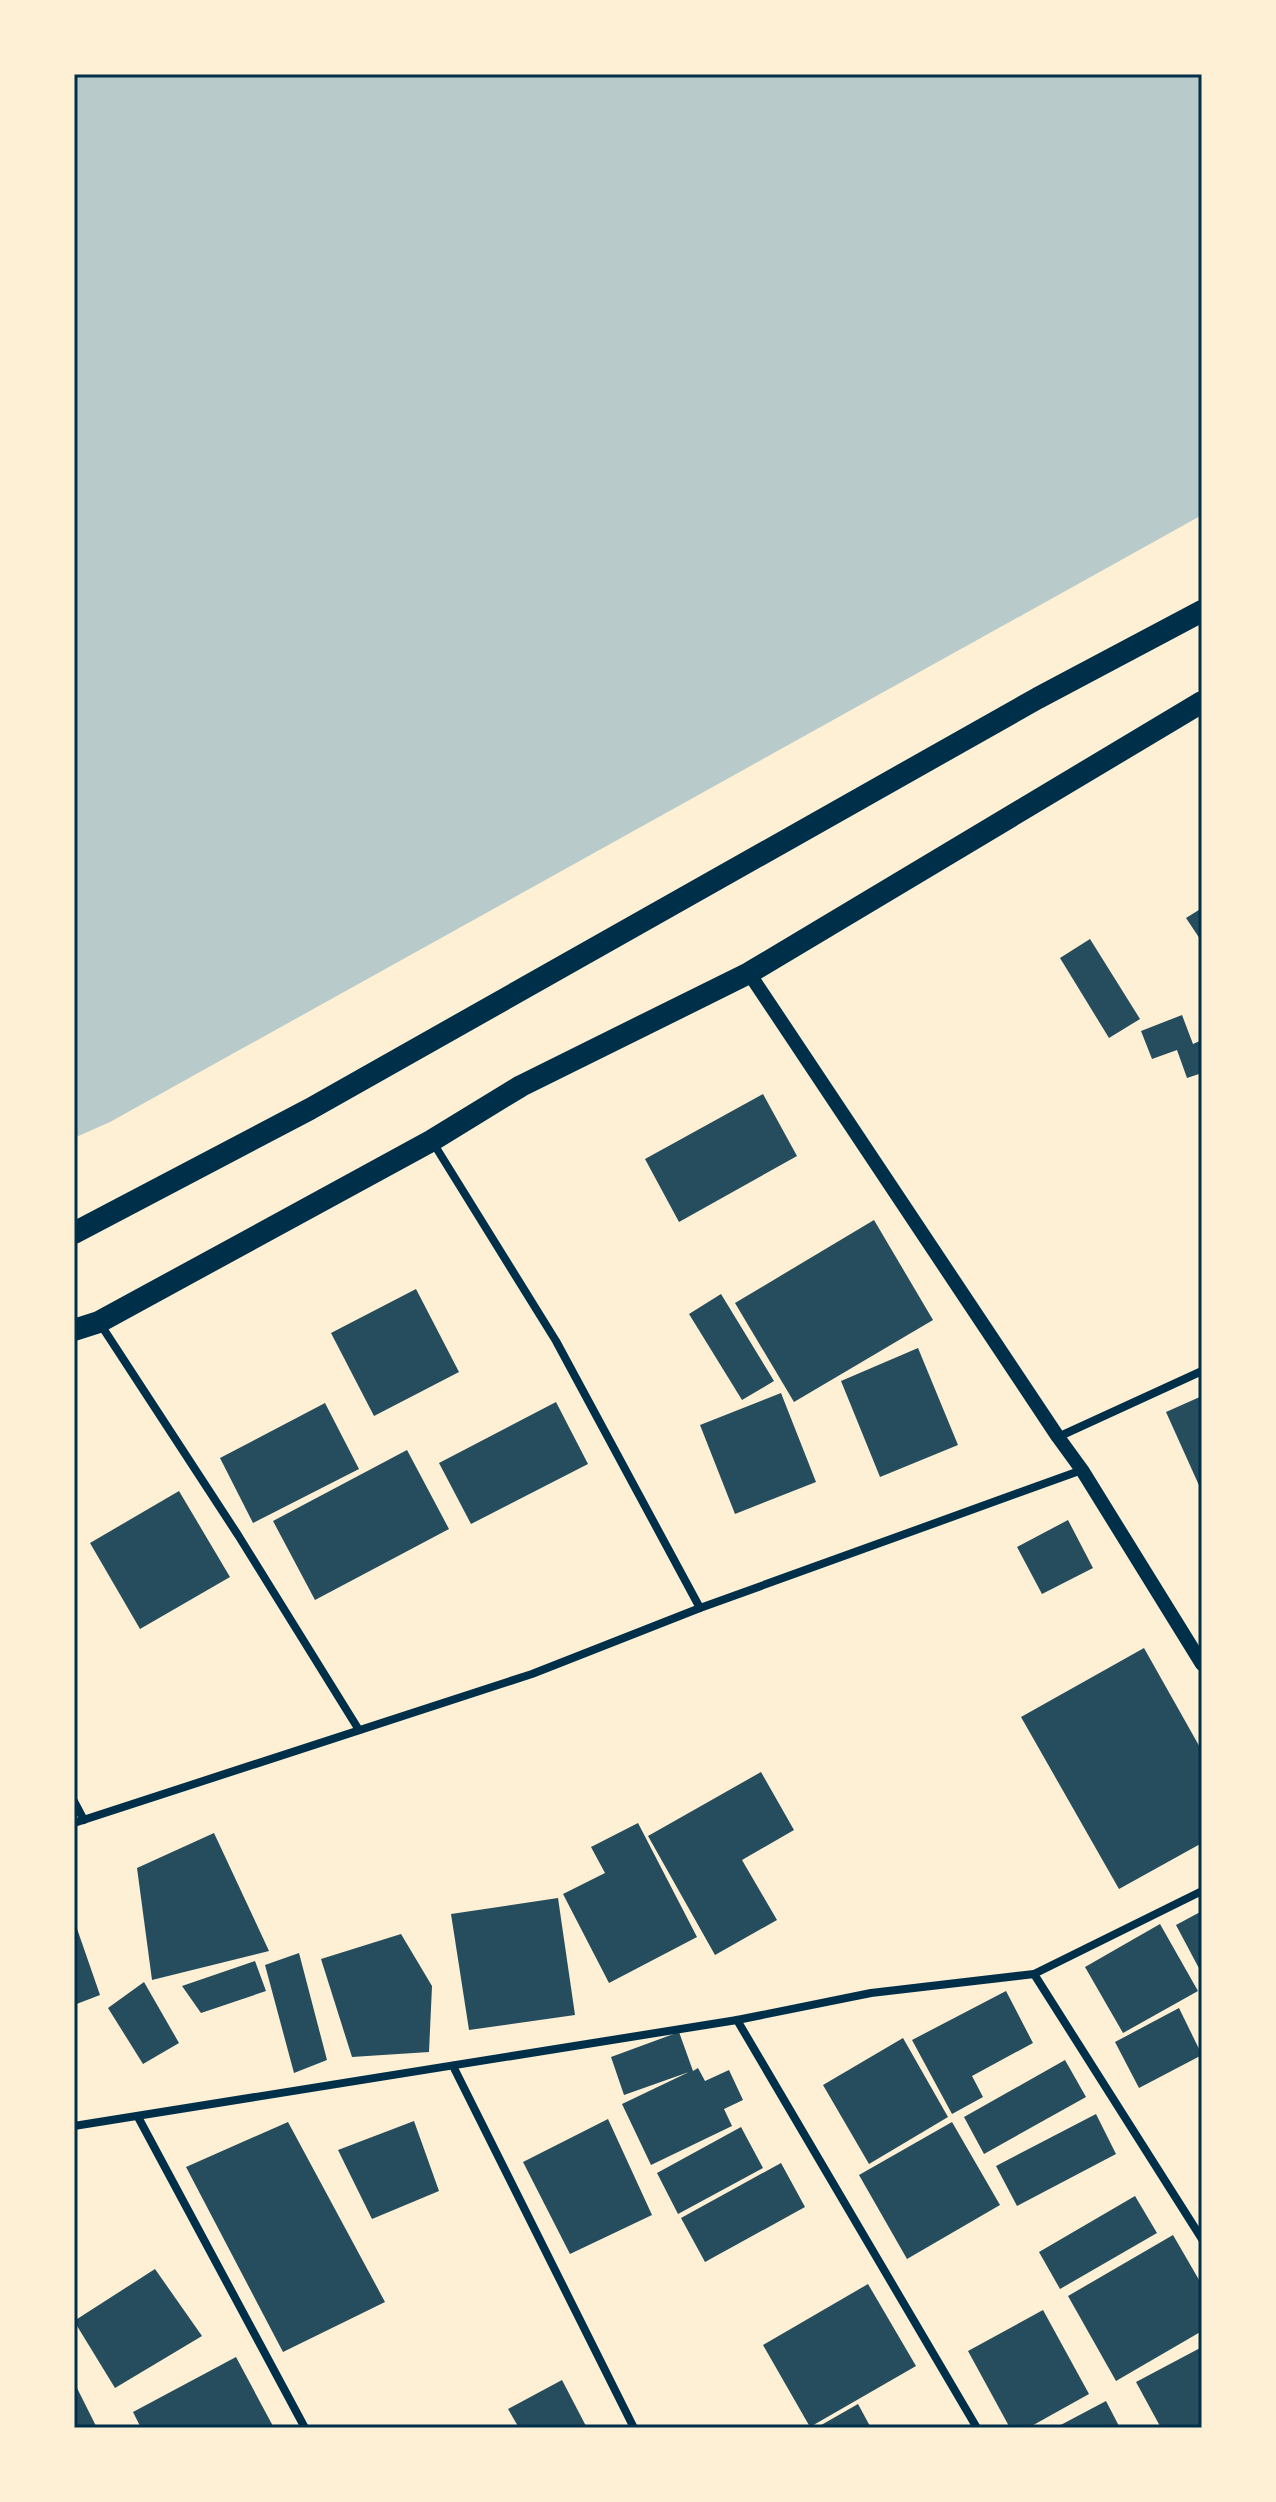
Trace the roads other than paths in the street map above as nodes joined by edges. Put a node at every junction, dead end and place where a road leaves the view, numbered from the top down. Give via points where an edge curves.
1 (1202, 611) edge
2 (1202, 702) edge
3 (749, 973) junction
4 (431, 1141) junction
5 (74, 1233) edge
6 (99, 1322) junction
7 (74, 1330) edge
8 (1202, 1371) edge
9 (1058, 1437) junction
10 (1082, 1470) junction
11 (700, 1608) junction
12 (1202, 1664) edge
13 (359, 1730) junction
14 (74, 1801) edge
15 (84, 1820) junction
16 (74, 1823) edge
17 (1202, 1891) edge
18 (1034, 1974) junction
19 (737, 2020) junction
20 (453, 2066) junction
21 (138, 2117) junction
22 (74, 2126) edge
23 (1202, 2239) edge
24 (305, 2428) edge
25 (634, 2428) edge
26 (977, 2428) edge

1 - 5 highway via 310,1109
2 - 3 highway
3 - 4 highway via 521,1086
3 - 9 street
4 - 6 highway
4 - 11 street via 556,1341
6 - 7 highway
6 - 13 street
8 - 9 street
9 - 10 street
10 - 11 street
10 - 12 street
11 - 13 street via 532,1674
13 - 15 street
14 - 15 street
15 - 16 street
17 - 18 street
18 - 19 street via 871,1993
18 - 23 street
19 - 20 street
19 - 26 street
20 - 21 street
20 - 25 street
21 - 22 street
21 - 24 street

